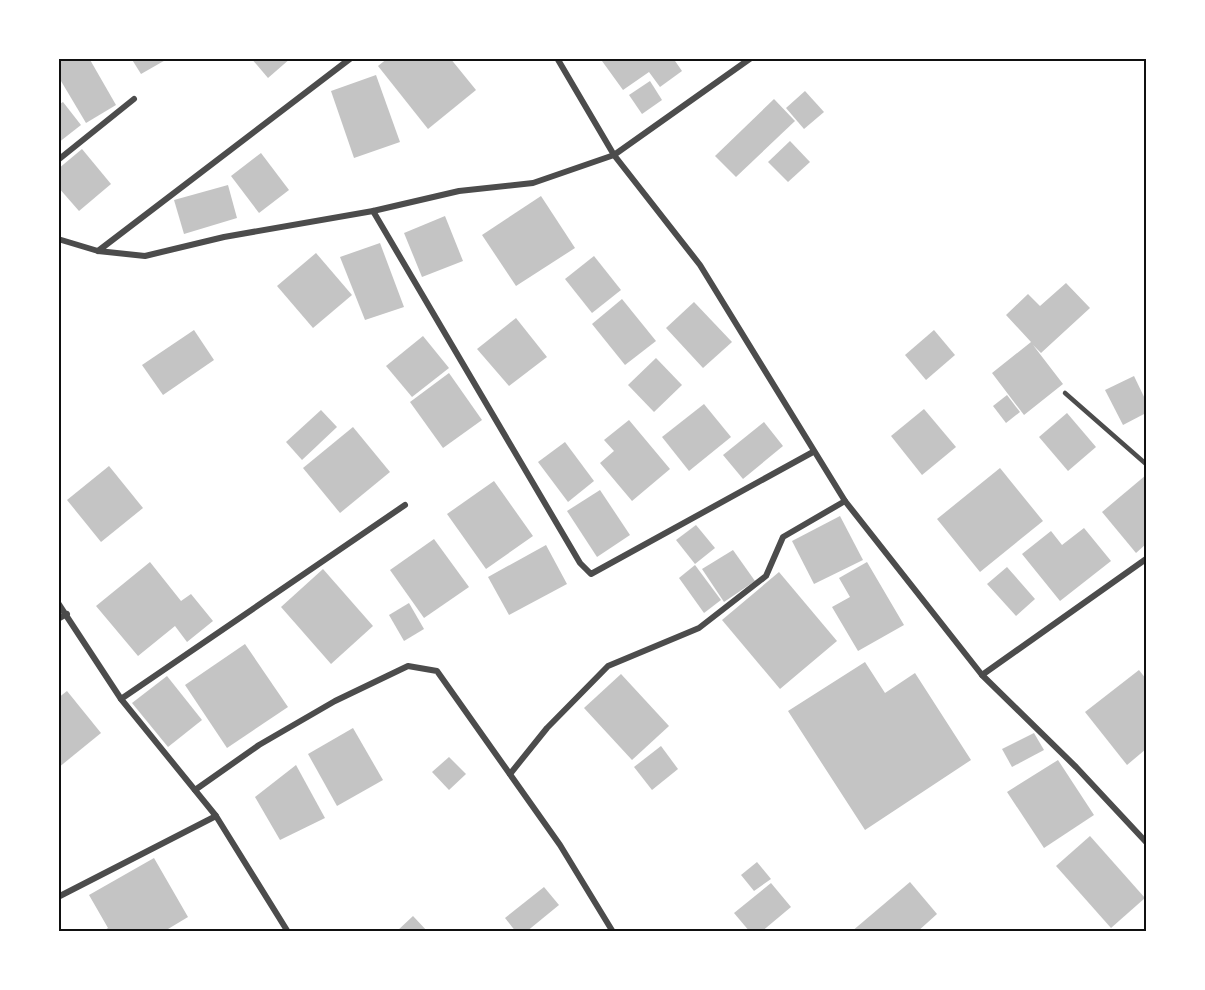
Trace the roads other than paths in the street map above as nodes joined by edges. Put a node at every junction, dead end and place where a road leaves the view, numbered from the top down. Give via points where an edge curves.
1 (351, 58) edge
2 (557, 58) edge
3 (751, 58) edge
4 (134, 99) dead end
5 (614, 155) junction
6 (58, 160) edge
7 (373, 211) junction
8 (58, 239) edge
9 (98, 251) junction
10 (1065, 393) dead end
11 (813, 452) junction
12 (1146, 464) edge
13 (845, 501) junction
14 (405, 505) dead end
15 (1146, 559) edge
16 (58, 603) edge
17 (67, 614) junction
18 (58, 619) edge
19 (982, 675) junction
20 (121, 699) junction
21 (510, 774) junction
22 (195, 790) junction
23 (216, 816) junction
24 (1146, 842) edge
25 (58, 897) edge
26 (288, 932) edge
27 (613, 932) edge

1 - 9 street
2 - 5 street
3 - 5 street
4 - 6 street
5 - 7 street via 533,183 459,191
5 - 11 street via 700,265
7 - 9 street via 224,237 145,256
7 - 11 street via 580,563 591,574
8 - 9 street
10 - 12 lane
11 - 13 street
13 - 19 street
13 - 21 street via 783,537 766,576 699,628 608,666 547,728
14 - 20 street
15 - 19 street
16 - 17 street
17 - 18 street
17 - 20 street
19 - 24 street
20 - 22 street
21 - 22 street via 437,671 408,666 335,701 259,745
21 - 27 street via 560,845
22 - 23 street
23 - 25 street
23 - 26 street

